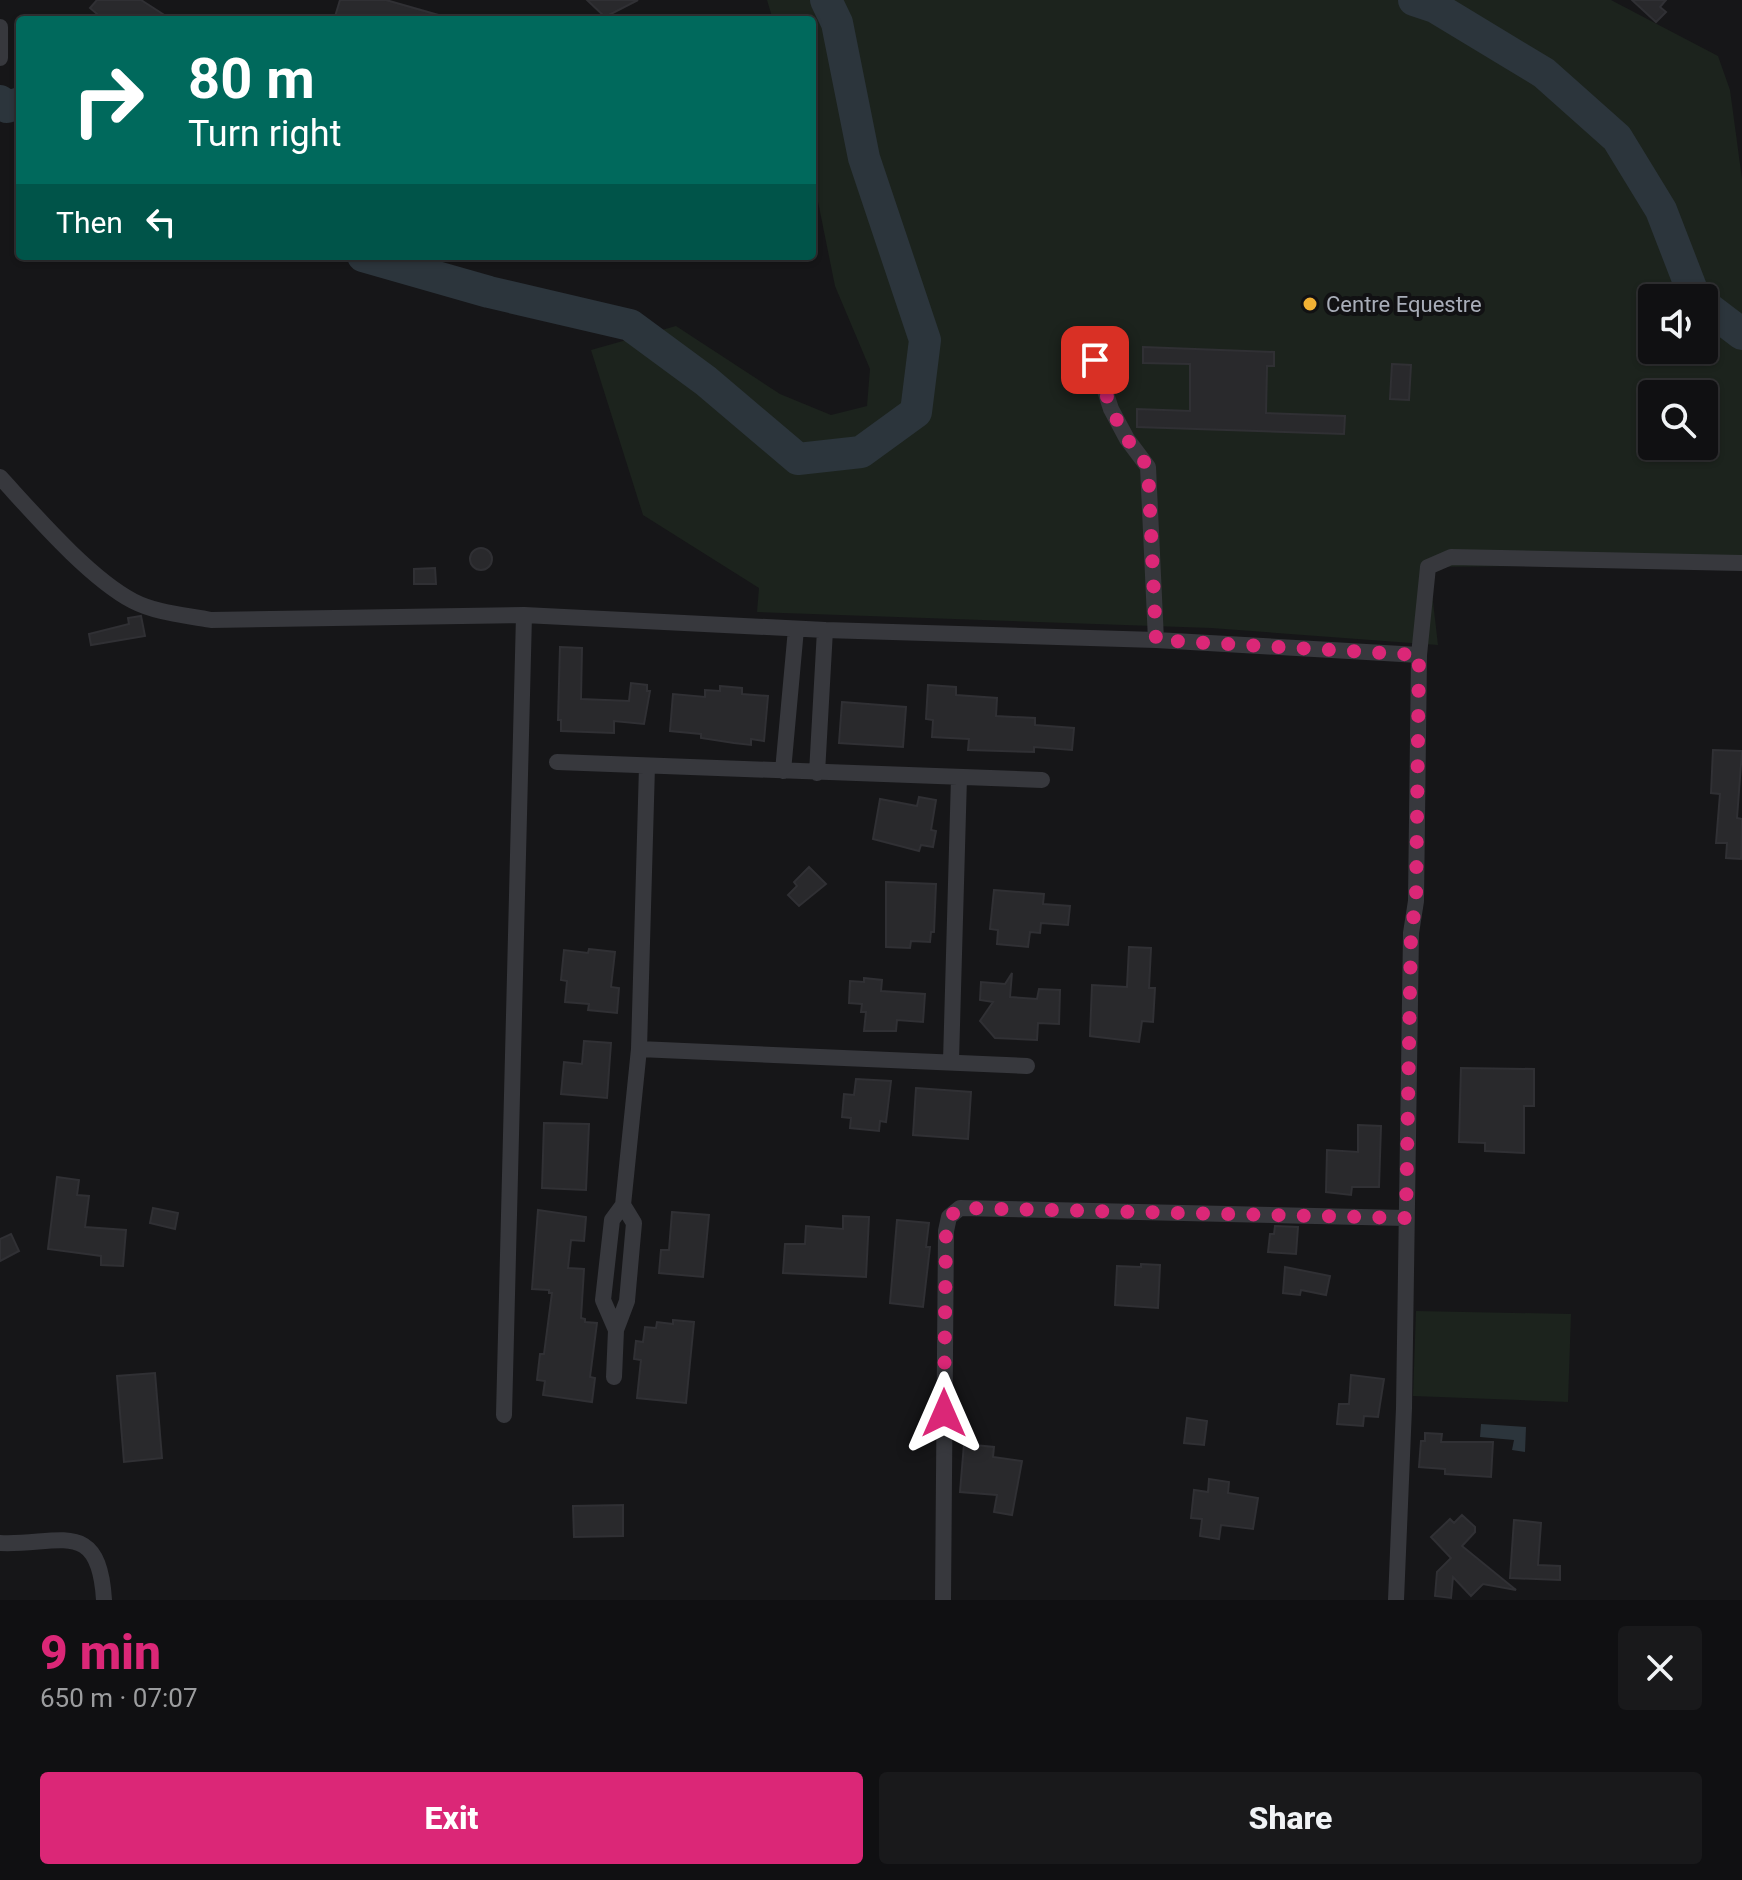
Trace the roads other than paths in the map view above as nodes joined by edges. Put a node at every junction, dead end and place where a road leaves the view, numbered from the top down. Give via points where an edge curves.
1 (0, 27) edge
2 (0, 58) edge
3 (1095, 360) dead end
4 (0, 477) edge
5 (1742, 563) edge
6 (524, 615) junction
7 (796, 629) junction
8 (825, 630) junction
9 (1156, 640) junction
10 (1419, 655) junction
11 (557, 762) dead end
12 (647, 766) junction
13 (783, 771) junction
14 (817, 773) junction
15 (959, 777) junction
16 (1042, 780) dead end
17 (639, 1049) junction
18 (951, 1061) junction
19 (1027, 1066) dead end
20 (623, 1205) junction
21 (1406, 1218) junction
22 (616, 1330) junction
23 (614, 1377) dead end
24 (504, 1415) dead end
25 (0, 1543) edge
26 (104, 1600) edge
27 (943, 1600) edge
28 (1396, 1600) edge

1 - 2 street
3 - 9 street via 1111,409 1148,467
4 - 6 street via 110,585 165,612 230,620
5 - 10 street via 1451,557 1428,567
6 - 7 street
6 - 24 street
7 - 8 street
7 - 13 street
8 - 9 street
8 - 14 street
9 - 10 street
10 - 21 street
11 - 12 street
12 - 13 street
12 - 17 street
13 - 14 street
14 - 15 street
15 - 16 street
15 - 18 street
17 - 18 street
17 - 20 street
18 - 19 street
20 - 22 street via 634,1223 627,1301
20 - 22 street via 612,1220 603,1300
21 - 27 street via 960,1208 949,1217
21 - 28 street
22 - 23 street
25 - 26 street via 77,1540 89,1548 97,1564

